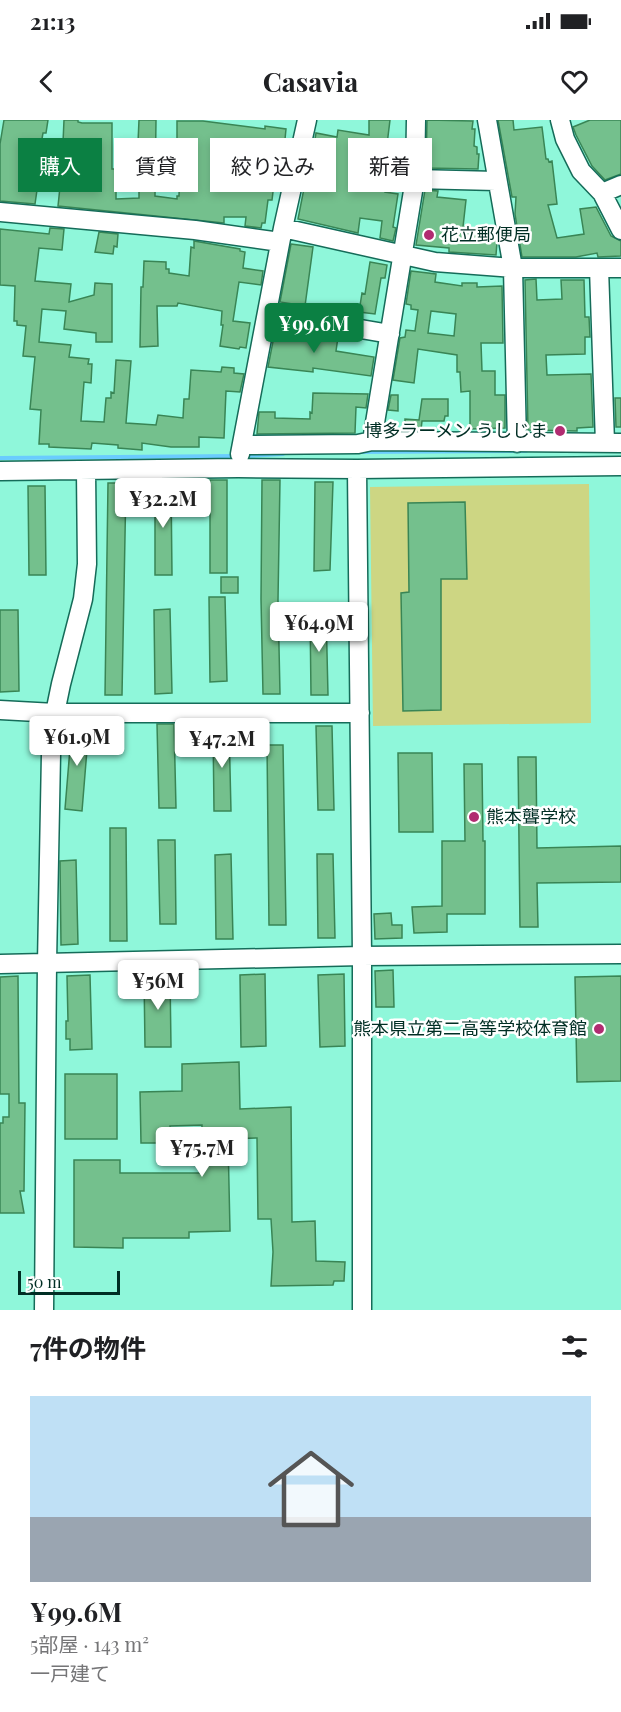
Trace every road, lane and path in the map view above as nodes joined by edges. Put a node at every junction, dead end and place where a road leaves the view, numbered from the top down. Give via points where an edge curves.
1 (307, 120) edge
2 (416, 120) edge
3 (487, 120) edge
4 (560, 120) edge
5 (416, 138) edge
6 (432, 179) edge
7 (496, 181) junction
8 (621, 185) edge
9 (413, 192) edge
10 (602, 193) junction
11 (0, 212) edge
12 (621, 230) edge
13 (282, 235) junction
14 (403, 256) junction
15 (513, 268) junction
16 (599, 268) junction
17 (621, 268) edge
18 (267, 313) junction
19 (390, 334) junction
20 (372, 441) junction
21 (517, 443) junction
22 (613, 443) edge
23 (556, 444) junction
24 (242, 445) junction
25 (621, 466) edge
26 (557, 467) junction
27 (238, 468) junction
28 (357, 469) junction
29 (0, 471) edge
30 (86, 471) junction
31 (0, 711) edge
32 (55, 713) junction
33 (360, 713) junction
34 (621, 954) edge
35 (362, 956) junction
36 (47, 963) junction
37 (0, 964) edge
38 (44, 1310) edge
39 (362, 1310) edge

1 - 13 street
2 - 5 street
3 - 7 street
4 - 10 street via 580,171
6 - 7 street
7 - 15 street
8 - 10 street
9 - 14 street
10 - 12 street
11 - 13 street via 131,226
13 - 14 street
13 - 18 street
14 - 15 street
14 - 19 street
15 - 16 street
15 - 21 street
16 - 17 street
16 - 22 street
18 - 19 street
18 - 24 street
19 - 20 street
20 - 21 street
20 - 24 street
21 - 23 street
22 - 23 street
23 - 26 street
24 - 27 street
25 - 26 street
26 - 28 street
27 - 28 street
27 - 30 street
28 - 33 street
29 - 30 street
30 - 32 street via 87,564
31 - 32 street
32 - 33 street
32 - 36 street
33 - 35 street
34 - 35 street
35 - 36 street
35 - 39 street
36 - 37 street
36 - 38 street

